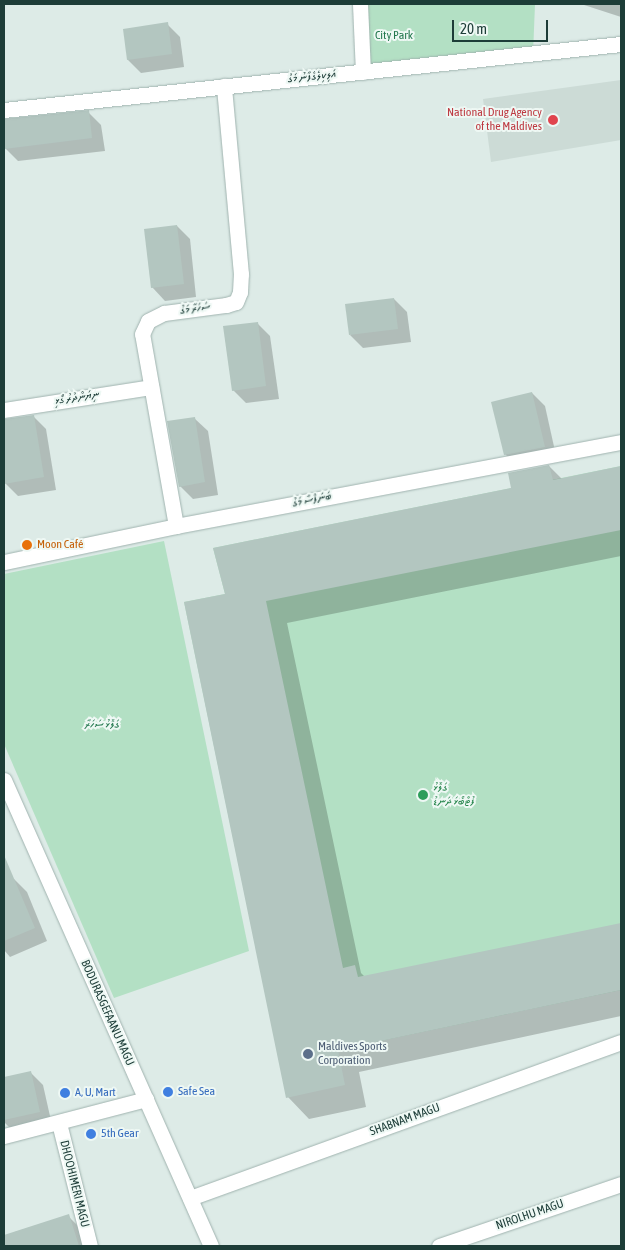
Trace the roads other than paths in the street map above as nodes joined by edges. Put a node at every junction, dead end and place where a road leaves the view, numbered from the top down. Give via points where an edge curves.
1 (360, 4) edge
2 (621, 44) edge
3 (363, 72) junction
4 (224, 86) junction
5 (4, 110) edge
6 (151, 387) junction
7 (4, 410) edge
8 (621, 442) edge
9 (176, 526) junction
10 (4, 562) edge
11 (4, 780) edge
12 (11, 812) edge
13 (621, 1042) edge
14 (146, 1099) junction
15 (58, 1122) junction
16 (4, 1136) edge
17 (621, 1184) edge
18 (190, 1198) junction
19 (90, 1246) edge
20 (211, 1246) edge
21 (439, 1246) edge

1 - 3 street
2 - 3 street, އަލިކިލެގެފާނު މަގު
3 - 4 street, އަލިކިލެގެފާނު މަގު
4 - 5 street, އަލިކިލެގެފާނު މަގު
4 - 6 street, ސަހަރާ މަގު via 240,292 236,302 164,313 148,321 142,334
6 - 7 street, ނިޔަންދުރު ގޯޅި
6 - 9 street, ސަހަރާ މަގު
8 - 9 street, ބަނަފްސާ މަގު
9 - 10 street, ބަނަފްސާ މަގު
11 - 12 street, BODURASGEFAANU MAGU
12 - 14 street, BODURASGEFAANU MAGU
13 - 18 street, SHABNAM MAGU
14 - 15 street
14 - 18 street, BODURASGEFAANU MAGU
15 - 16 street
15 - 19 street, DHOOHIMERI MAGU
17 - 21 street, NIROLHU MAGU
18 - 20 street, BODURASGEFAANU MAGU

